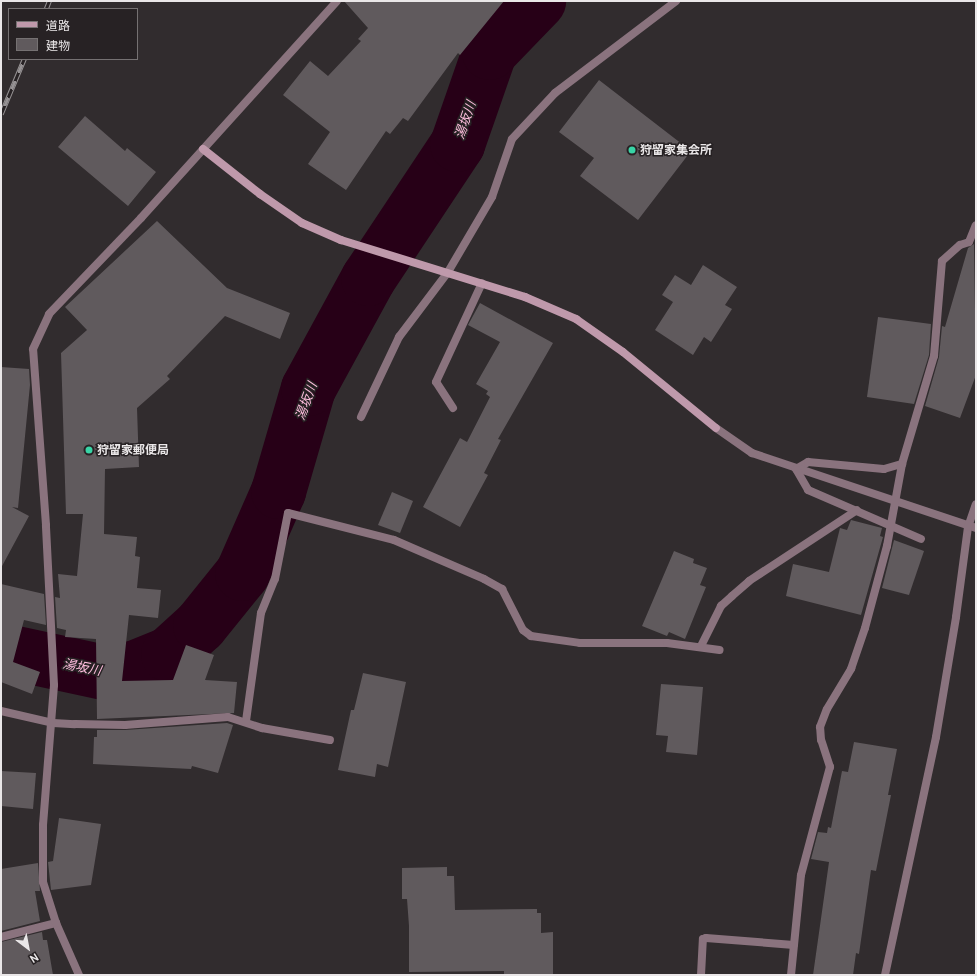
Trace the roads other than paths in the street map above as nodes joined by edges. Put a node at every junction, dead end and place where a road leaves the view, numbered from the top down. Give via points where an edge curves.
1 (337, 1) edge
2 (676, 1) edge
3 (203, 149) junction
4 (976, 225) edge
5 (448, 272) junction
6 (482, 283) junction
7 (453, 408) dead end
8 (361, 417) dead end
9 (902, 464) junction
10 (796, 469) junction
11 (895, 501) junction
12 (976, 504) edge
13 (856, 510) junction
14 (890, 524) junction
15 (972, 527) edge
16 (921, 539) dead end
17 (701, 646) junction
18 (720, 650) dead end
19 (1, 711) edge
20 (246, 721) junction
21 (53, 723) junction
22 (330, 740) dead end
23 (56, 923) junction
24 (1, 937) edge
25 (794, 945) junction
26 (79, 975) edge
27 (701, 975) edge
28 (791, 975) edge
29 (885, 975) edge

1 - 3 street
2 - 5 street via 555,93 512,139 492,196
3 - 5 street via 302,223 341,240
3 - 21 street via 111,251 49,314 33,349 53,646
4 - 9 street via 969,242 960,245 942,261 934,356
5 - 6 street
5 - 8 street via 399,337
6 - 7 street via 436,382
6 - 10 street via 525,297 576,319 623,352 716,428 752,453
9 - 10 street via 884,469 808,462
9 - 11 street
10 - 11 street
10 - 13 street via 808,490
11 - 14 street
11 - 15 street
12 - 15 street
13 - 14 street
13 - 17 street via 749,581 721,606
14 - 16 street
14 - 25 street via 865,628 851,669 827,709 820,727 821,740 830,767 801,875
15 - 29 street via 936,737
17 - 18 street
17 - 20 street via 668,643 580,643 531,636 523,630 502,589 484,579 394,540 288,513 275,579 261,613
19 - 21 street
20 - 21 street via 228,717 125,725
20 - 22 street via 262,728
21 - 23 street via 43,825 43,882
23 - 24 street
23 - 26 street
25 - 27 street via 706,938 703,939
25 - 28 street

